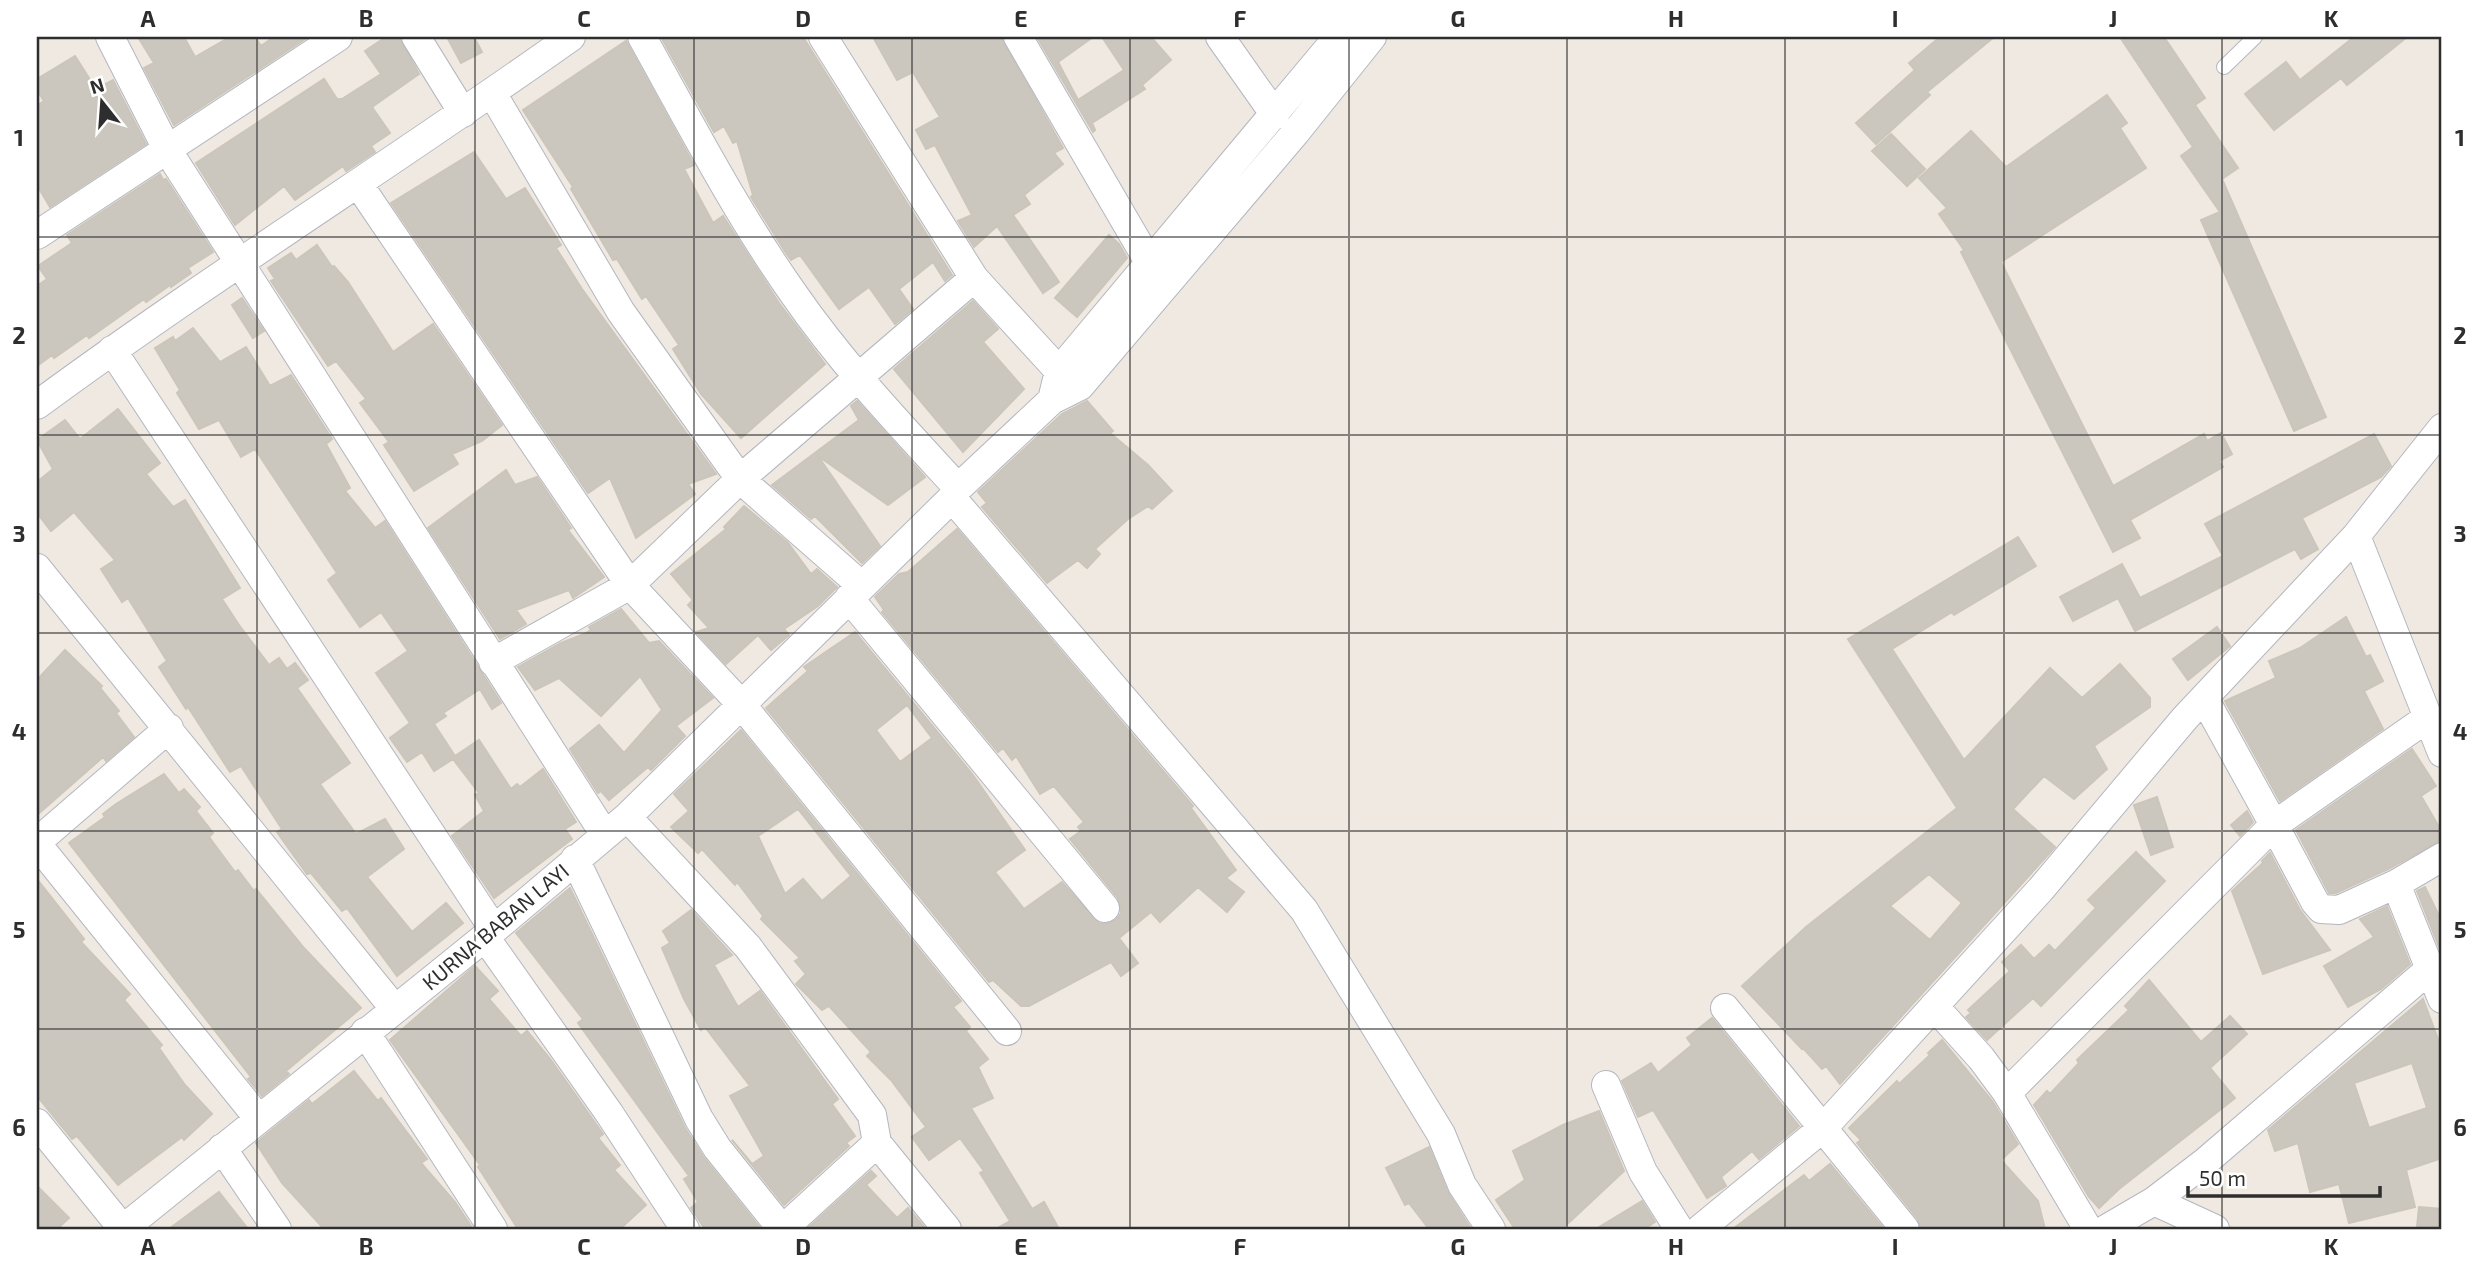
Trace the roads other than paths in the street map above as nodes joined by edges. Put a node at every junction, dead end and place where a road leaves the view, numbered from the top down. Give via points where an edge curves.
1 (110, 37) edge
2 (338, 37) edge
3 (416, 37) edge
4 (571, 37) edge
5 (642, 37) edge
6 (823, 37) edge
7 (1018, 37) edge
8 (1220, 37) edge
9 (1338, 37) edge
10 (1372, 37) edge
11 (2255, 37) edge
12 (2224, 67) dead end
13 (492, 93) junction
14 (463, 113) junction
15 (1275, 115) junction
16 (168, 151) junction
17 (359, 184) junction
18 (37, 235) edge
19 (1149, 262) junction
20 (240, 264) junction
21 (974, 278) junction
22 (112, 350) junction
23 (1059, 371) junction
24 (857, 378) junction
25 (1052, 400) junction
26 (37, 405) edge
27 (2442, 428) edge
28 (740, 480) junction
29 (955, 493) junction
30 (2356, 536) junction
31 (37, 568) edge
32 (631, 584) junction
33 (856, 592) junction
34 (493, 662) junction
35 (2204, 698) junction
36 (741, 704) junction
37 (2426, 719) junction
38 (169, 728) junction
39 (2442, 753) edge
40 (2274, 825) junction
41 (616, 826) junction
42 (37, 843) edge
43 (2442, 857) edge
44 (575, 859) junction
45 (2396, 884) junction
46 (1105, 908) dead end
47 (489, 932) junction
48 (2431, 968) junction
49 (2442, 999) edge
50 (1934, 1006) junction
51 (394, 1008) junction
52 (1724, 1008) dead end
53 (1007, 1031) dead end
54 (365, 1032) junction
55 (1606, 1085) dead end
56 (2007, 1093) junction
57 (258, 1119) junction
58 (37, 1123) edge
59 (1824, 1127) junction
60 (877, 1143) junction
61 (222, 1148) junction
62 (2154, 1201) junction
63 (277, 1229) edge
64 (494, 1229) edge
65 (685, 1229) edge
66 (782, 1229) edge
67 (947, 1229) edge
68 (1491, 1229) edge
69 (1679, 1229) edge
70 (1700, 1229) edge
71 (1905, 1229) edge
72 (2088, 1229) edge
73 (2106, 1229) edge
74 (2215, 1229) edge

1 - 16 street
2 - 16 street
3 - 14 street
4 - 13 street
5 - 24 street via 729,193 793,293
6 - 21 street
7 - 19 street
8 - 15 street
9 - 15 street
10 - 25 street, KURNA BABAN LAYI via 1080,386
11 - 12 lane
13 - 14 street
13 - 28 street via 621,312
14 - 17 street
15 - 19 street
16 - 18 street
16 - 20 street
17 - 20 street
17 - 32 street
19 - 23 street
20 - 22 street
20 - 34 street
21 - 23 street
21 - 24 street
22 - 26 street
22 - 47 street
23 - 25 street
24 - 28 street
24 - 29 street
25 - 29 street, KURNA BABAN LAYI
27 - 30 street
28 - 32 street
28 - 33 street
29 - 33 street, KURNA BABAN LAYI
29 - 68 street via 1304,910 1441,1134 1462,1185
30 - 35 street
30 - 37 street
31 - 38 street
32 - 34 street
32 - 36 street
33 - 36 street, KURNA BABAN LAYI
33 - 46 street
34 - 41 street
35 - 40 street
35 - 50 street
36 - 41 street, KURNA BABAN LAYI
36 - 53 street
37 - 39 street
37 - 40 street
38 - 42 street
38 - 51 street
40 - 45 street via 2321,909 2339,910
40 - 56 street
41 - 44 street, KURNA BABAN LAYI
41 - 60 street via 748,947 872,1115
42 - 57 street
43 - 45 street
44 - 47 street, KURNA BABAN LAYI
44 - 66 street via 699,1119
45 - 48 street
47 - 51 street, KURNA BABAN LAYI
47 - 65 street
48 - 49 street
48 - 62 street
50 - 56 street
50 - 59 street
51 - 54 street, KURNA BABAN LAYI
52 - 59 street
54 - 57 street, KURNA BABAN LAYI
54 - 64 street
55 - 69 street via 1643,1172
56 - 72 street
57 - 61 street, KURNA BABAN LAYI
58 - 61 street, KURNA BABAN LAYI via 123,1229
59 - 70 street
59 - 71 street
60 - 66 street
60 - 67 street
61 - 63 street
62 - 73 street
62 - 74 street

